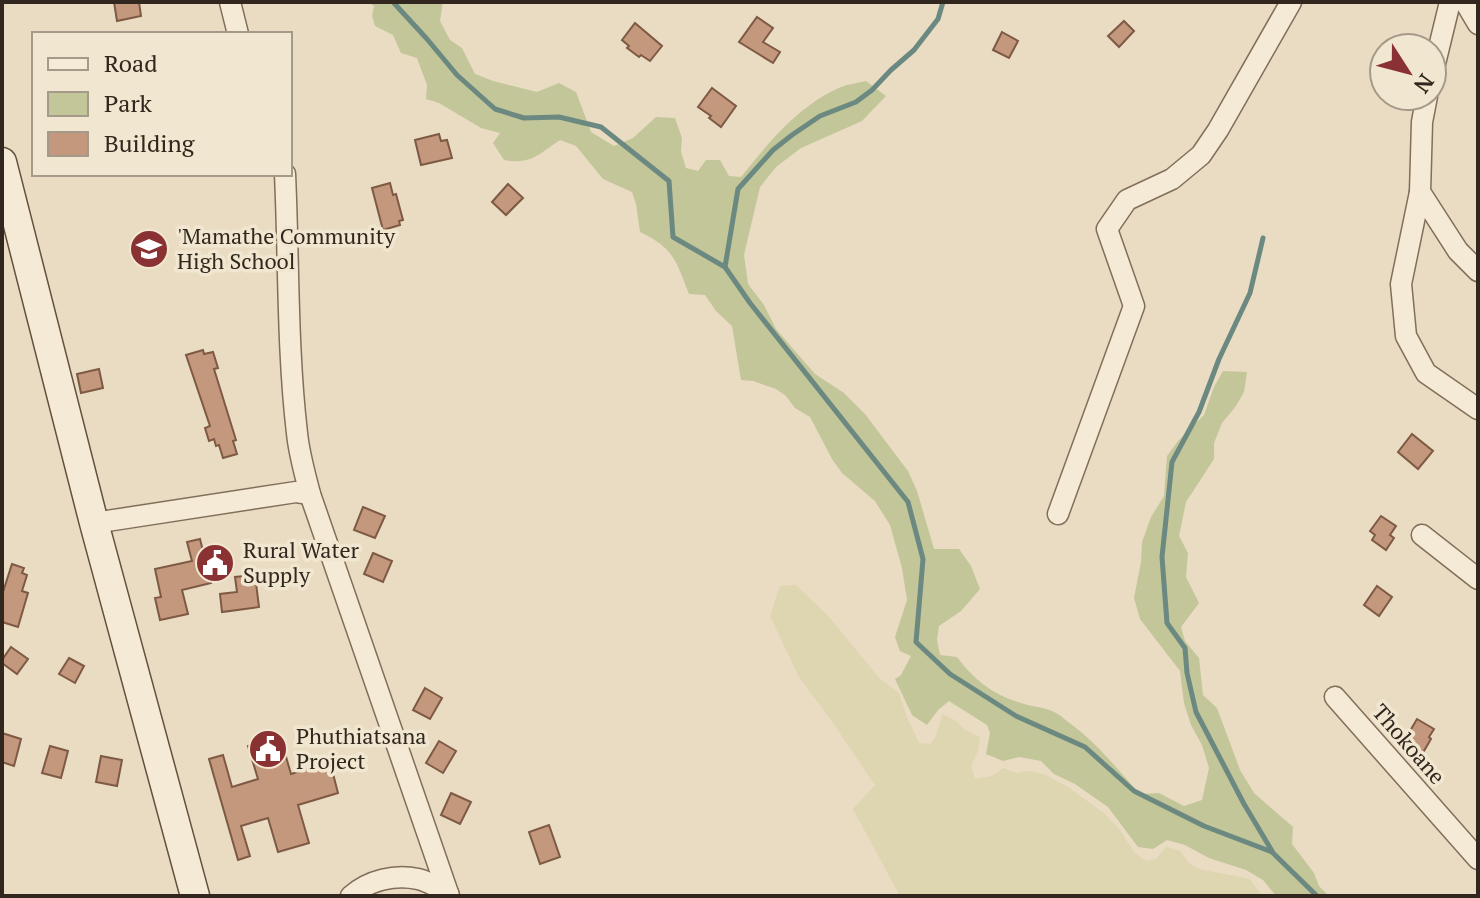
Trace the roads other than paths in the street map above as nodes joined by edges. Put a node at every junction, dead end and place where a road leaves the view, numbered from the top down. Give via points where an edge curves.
1 (230, 2) edge
2 (1291, 2) edge
3 (1450, 2) edge
4 (1465, 2) edge
5 (1478, 24) edge
6 (238, 32) edge
7 (1443, 32) edge
8 (1424, 112) edge
9 (2, 162) edge
10 (285, 176) edge
11 (1420, 192) junction
12 (1478, 271) edge
13 (1478, 409) edge
14 (310, 494) junction
15 (1058, 514) dead end
16 (94, 523) junction
17 (1422, 535) dead end
18 (1478, 579) edge
19 (1335, 697) dead end
20 (1478, 859) edge
21 (448, 894) edge
22 (195, 896) edge
23 (351, 896) edge

1 - 6 street
2 - 15 street via 1201,155 1172,179 1127,200 1107,229 1134,306
3 - 7 street
4 - 5 street
8 - 11 street
9 - 16 main road
10 - 14 street via 297,435
11 - 12 street via 1458,251
11 - 13 street via 1401,284 1406,336 1426,373
14 - 16 street
14 - 21 street
16 - 22 main road
17 - 18 street
19 - 20 street, Thokoane
21 - 23 street via 420,879 389,877

